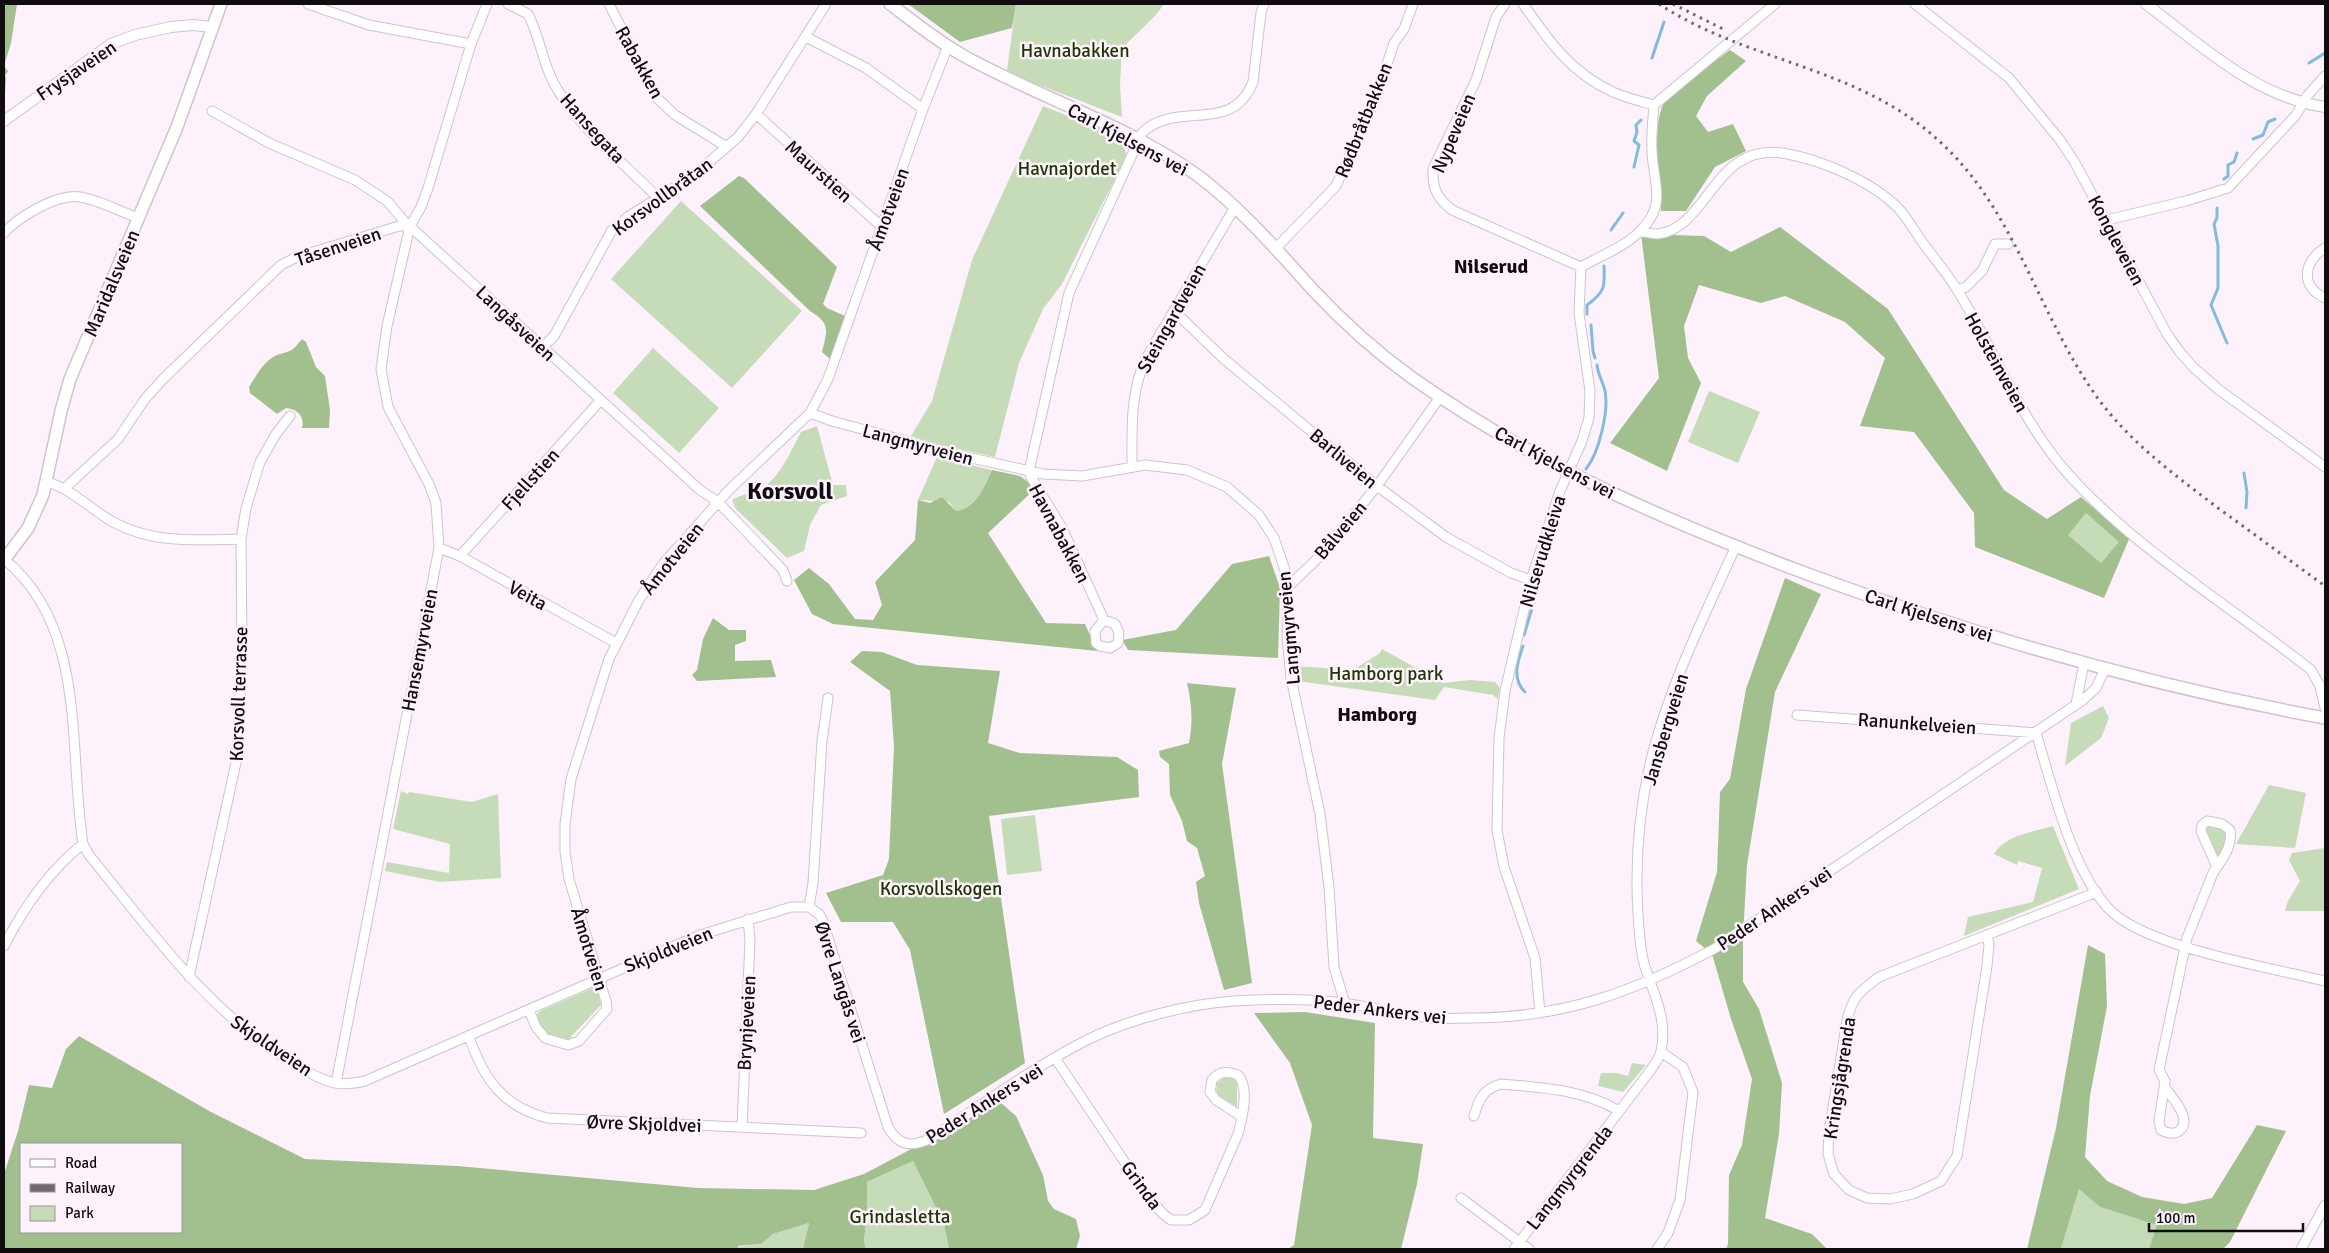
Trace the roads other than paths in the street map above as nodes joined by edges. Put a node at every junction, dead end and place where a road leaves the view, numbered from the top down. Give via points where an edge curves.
1 (220, 4) edge
2 (308, 4) edge
3 (487, 4) edge
4 (508, 4) edge
5 (609, 4) edge
6 (826, 4) edge
7 (890, 4) edge
8 (1264, 4) edge
9 (1413, 4) edge
10 (1505, 4) edge
11 (1524, 4) edge
12 (1775, 4) edge
13 (1915, 4) edge
14 (2146, 4) edge
15 (213, 26) junction
16 (806, 38) junction
17 (471, 44) junction
18 (948, 46) junction
19 (2325, 76) edge
20 (2303, 103) junction
21 (1654, 105) junction
22 (2325, 107) edge
23 (923, 109) junction
24 (212, 111) dead end
25 (756, 114) junction
26 (4, 121) edge
27 (1138, 140) junction
28 (727, 147) junction
29 (658, 198) junction
30 (1235, 207) junction
31 (139, 218) junction
32 (2107, 220) junction
33 (410, 226) junction
34 (882, 226) junction
35 (1640, 232) junction
36 (4, 233) edge
37 (2008, 244) dead end
38 (1276, 248) junction
39 (2325, 248) edge
40 (1580, 267) junction
41 (1958, 290) junction
42 (2325, 298) edge
43 (1174, 311) junction
44 (543, 347) junction
45 (1440, 397) junction
46 (600, 401) junction
47 (810, 413) junction
48 (290, 416) dead end
49 (1132, 466) junction
50 (2325, 467) edge
51 (1029, 471) junction
52 (1569, 471) junction
53 (47, 482) junction
54 (1377, 486) junction
55 (65, 488) junction
56 (718, 502) junction
57 (241, 539) junction
58 (1736, 546) junction
59 (439, 548) junction
60 (460, 556) junction
61 (4, 559) edge
62 (1531, 580) junction
63 (787, 581) dead end
64 (1288, 587) junction
65 (1104, 620) dead end
66 (616, 643) junction
67 (2084, 663) junction
68 (2105, 669) junction
69 (828, 698) dead end
70 (2076, 704) junction
71 (2325, 710) edge
72 (1797, 715) dead end
73 (2325, 718) edge
74 (2036, 733) junction
75 (83, 844) junction
76 (2217, 867) junction
77 (2097, 892) junction
78 (809, 907) junction
79 (748, 919) junction
80 (1986, 936) junction
81 (4, 946) edge
82 (2186, 947) junction
83 (189, 977) junction
84 (598, 979) junction
85 (1650, 981) junction
86 (2325, 981) edge
87 (1345, 1004) junction
88 (529, 1010) junction
89 (1540, 1013) junction
90 (469, 1037) junction
91 (1662, 1052) junction
92 (1055, 1058) junction
93 (336, 1083) junction
94 (2164, 1086) junction
95 (1619, 1112) junction
96 (1474, 1116) dead end
97 (1242, 1117) junction
98 (742, 1127) junction
99 (861, 1133) dead end
100 (902, 1142) joint
101 (1461, 1198) dead end
102 (2325, 1205) edge
103 (1517, 1245) edge
104 (1529, 1249) edge
105 (1657, 1249) edge
106 (2301, 1249) edge

1 - 15 main road, Maridalsveien
2 - 17 street via 369,26
3 - 17 street
4 - 29 street, Hansegata via 528,14 545,64 565,100
5 - 28 street, Rabakken via 656,98 675,115
6 - 16 street, Korsvollbråtan
7 - 18 main road, Carl Kjelsens vei
8 - 27 street, Havnabakken via 1253,82 1241,102 1227,112 1160,121
9 - 38 street, Rødbråtbakken via 1336,186
10 - 40 street, Nypeveien via 1496,17 1476,80 1434,169 1432,184 1440,200 1452,210
11 - 21 street via 1563,58 1582,75 1614,92
12 - 21 street
13 - 32 street, Kongleveien via 1990,61 2025,96 2074,161
14 - 20 street via 2254,82
15 - 26 street, Frysjaveien via 171,27 111,44
15 - 31 main road, Maridalsveien via 177,127
16 - 23 street via 866,68
16 - 25 street, Korsvollbråtan
17 - 33 street via 428,188
18 - 23 street, Åmotveien
18 - 27 main road, Carl Kjelsens vei
19 - 20 street
20 - 22 street
20 - 32 street via 2288,124 2228,188
21 - 35 street via 1652,153 1658,182 1656,206
23 - 34 street, Åmotveien
24 - 33 street, Langåsveien via 270,142 355,180 388,201
25 - 28 street, Korsvollbråtan
25 - 34 street, Maurstien
27 - 30 main road, Carl Kjelsens vei via 1192,172
27 - 51 street, Havnabakken via 1069,293
28 - 29 street, Korsvollbråtan via 692,177
29 - 44 street, Korsvollbråtan via 609,234 554,336
30 - 38 main road, Carl Kjelsens vei
30 - 43 street, Steingardveien
31 - 36 street via 88,199 67,197 22,217
31 - 53 main road, Maridalsveien via 70,379
32 - 50 street, Kongleveien via 2167,334 2193,367
33 - 44 street, Langåsveien
33 - 55 street, Tåsenveien via 399,226 297,257 281,265 163,379 118,439
33 - 59 street, Hansemyrveien via 387,326 381,369 388,407 436,503
34 - 47 street, Åmotveien via 828,378
35 - 40 street
35 - 41 street, Holsteinveien via 1659,234 1673,228 1685,221 1729,169 1762,153 1780,152 1831,167 1884,196 1906,217
37 - 41 street via 1995,244 1982,271 1966,287
38 - 45 main road, Carl Kjelsens vei via 1350,328
39 - 42 street via 2313,256 2307,267 2313,288
40 - 52 street, Nilserudkleiva via 1579,313 1591,406 1586,430
41 - 71 street, Holsteinveien via 2005,379 2042,440 2068,474 2121,526 2311,670 2320,686
43 - 49 street, Steingardveien via 1144,360 1134,388
43 - 54 street, Barliveien via 1224,359
44 - 46 street, Langåsveien
45 - 52 main road, Carl Kjelsens vei
45 - 54 street, Bålveien
46 - 56 street, Langåsveien via 700,490
46 - 60 street, Fjellstien
47 - 51 street, Langmyrveien via 954,454
47 - 56 street, Åmotveien
48 - 57 street, Korsvoll terrasse via 260,462 249,495
49 - 51 street, Langmyrveien via 1069,476
49 - 64 street, Langmyrveien via 1157,465 1194,472 1239,495 1259,515 1274,538
51 - 65 street, Havnabakken via 1062,528
52 - 58 main road, Carl Kjelsens vei via 1643,507
52 - 62 street, Nilserudkleiva
53 - 55 street
53 - 61 main road, Maridalsveien via 28,528
54 - 62 street, Barliveien via 1446,537 1511,573
54 - 64 street, Bålveien via 1320,556
55 - 57 street via 107,518 138,532 175,540
56 - 63 street, Langåsveien via 783,570
56 - 66 street, Åmotveien via 649,582
57 - 83 street, Korsvoll terrasse via 242,649 238,758
58 - 67 main road, Carl Kjelsens vei via 1913,612
58 - 85 street, Jansbergveien via 1683,668 1650,764 1642,813 1637,900 1642,950
59 - 60 street, Veita
59 - 93 street, Hansemyrveien
60 - 66 street, Veita
61 - 75 street, Skjoldveien via 25,579 42,605 64,663 72,713
62 - 89 street, Nilserudkleiva via 1505,691 1499,738 1497,830 1504,866 1535,958
64 - 87 street, Langmyrveien via 1287,636 1291,678 1320,814 1334,967
66 - 84 street, Åmotveien via 573,772 566,807 566,866
67 - 68 main road, Carl Kjelsens vei
67 - 70 street
68 - 70 street, Peder Ankers vei via 2096,688
68 - 73 main road, Carl Kjelsens vei via 2223,698
69 - 78 street, Øvre Langås vei
70 - 74 street, Peder Ankers vei
71 - 73 street, Holsteinveien
72 - 74 street, Ranunkelveien
74 - 77 street via 2063,820 2081,865
74 - 85 street, Peder Ankers vei via 1714,948
75 - 81 street via 34,897
75 - 83 street, Skjoldveien
76 - 76 street via 2201,831 2207,821 2222,824 2230,830 2231,844
76 - 82 street
77 - 80 street, Kringsjågrenda
77 - 82 street via 2108,908 2123,920
78 - 79 street, Skjoldveien via 792,907
78 - 100 street, Øvre Langås vei via 822,920 888,1127
79 - 84 street, Skjoldveien via 697,936
79 - 98 street, Brynjeveien via 750,941
80 - 80 street, Kringsjågrenda via 1879,977 1860,991 1852,1003 1828,1154 1834,1174 1849,1190 1867,1198 1890,1199 1913,1194 1941,1181 1957,1156 1987,966 1989,946
82 - 86 street
82 - 94 street via 2159,1070
83 - 93 street, Skjoldveien via 233,1020 277,1053 318,1077
84 - 88 street, Skjoldveien
84 - 88 street, Åmotveien via 607,1009 575,1044 558,1044 545,1038
85 - 89 street, Peder Ankers vei via 1598,1000
85 - 91 street via 1661,1016
87 - 89 street, Peder Ankers vei via 1432,1018 1500,1018
87 - 92 street, Peder Ankers vei via 1300,1000 1233,1001 1186,1009 1116,1028 1090,1038
88 - 90 street, Skjoldveien
90 - 93 street, Skjoldveien via 365,1081
90 - 98 street, Øvre Skjoldvei via 484,1072 500,1095 537,1116 558,1120
91 - 95 street, Langmyrgrenda
91 - 105 street via 1683,1067 1694,1092 1680,1200 1668,1233
92 - 97 street, Grinda via 1144,1191 1171,1220 1184,1222 1196,1218 1208,1205
92 - 100 street, Peder Ankers vei via 929,1139 911,1145
94 - 94 street via 2159,1121 2161,1130 2177,1133 2185,1122 2183,1113
95 - 96 street, Langmyrgrenda via 1587,1095 1501,1084 1480,1097
95 - 103 street, Langmyrgrenda
97 - 97 street, Grinda via 1216,1100 1210,1092 1212,1080 1220,1073 1241,1078
98 - 99 street, Øvre Skjoldvei
101 - 103 street, Langmyrgrenda
102 - 106 street
103 - 104 street, Langmyrgrenda

